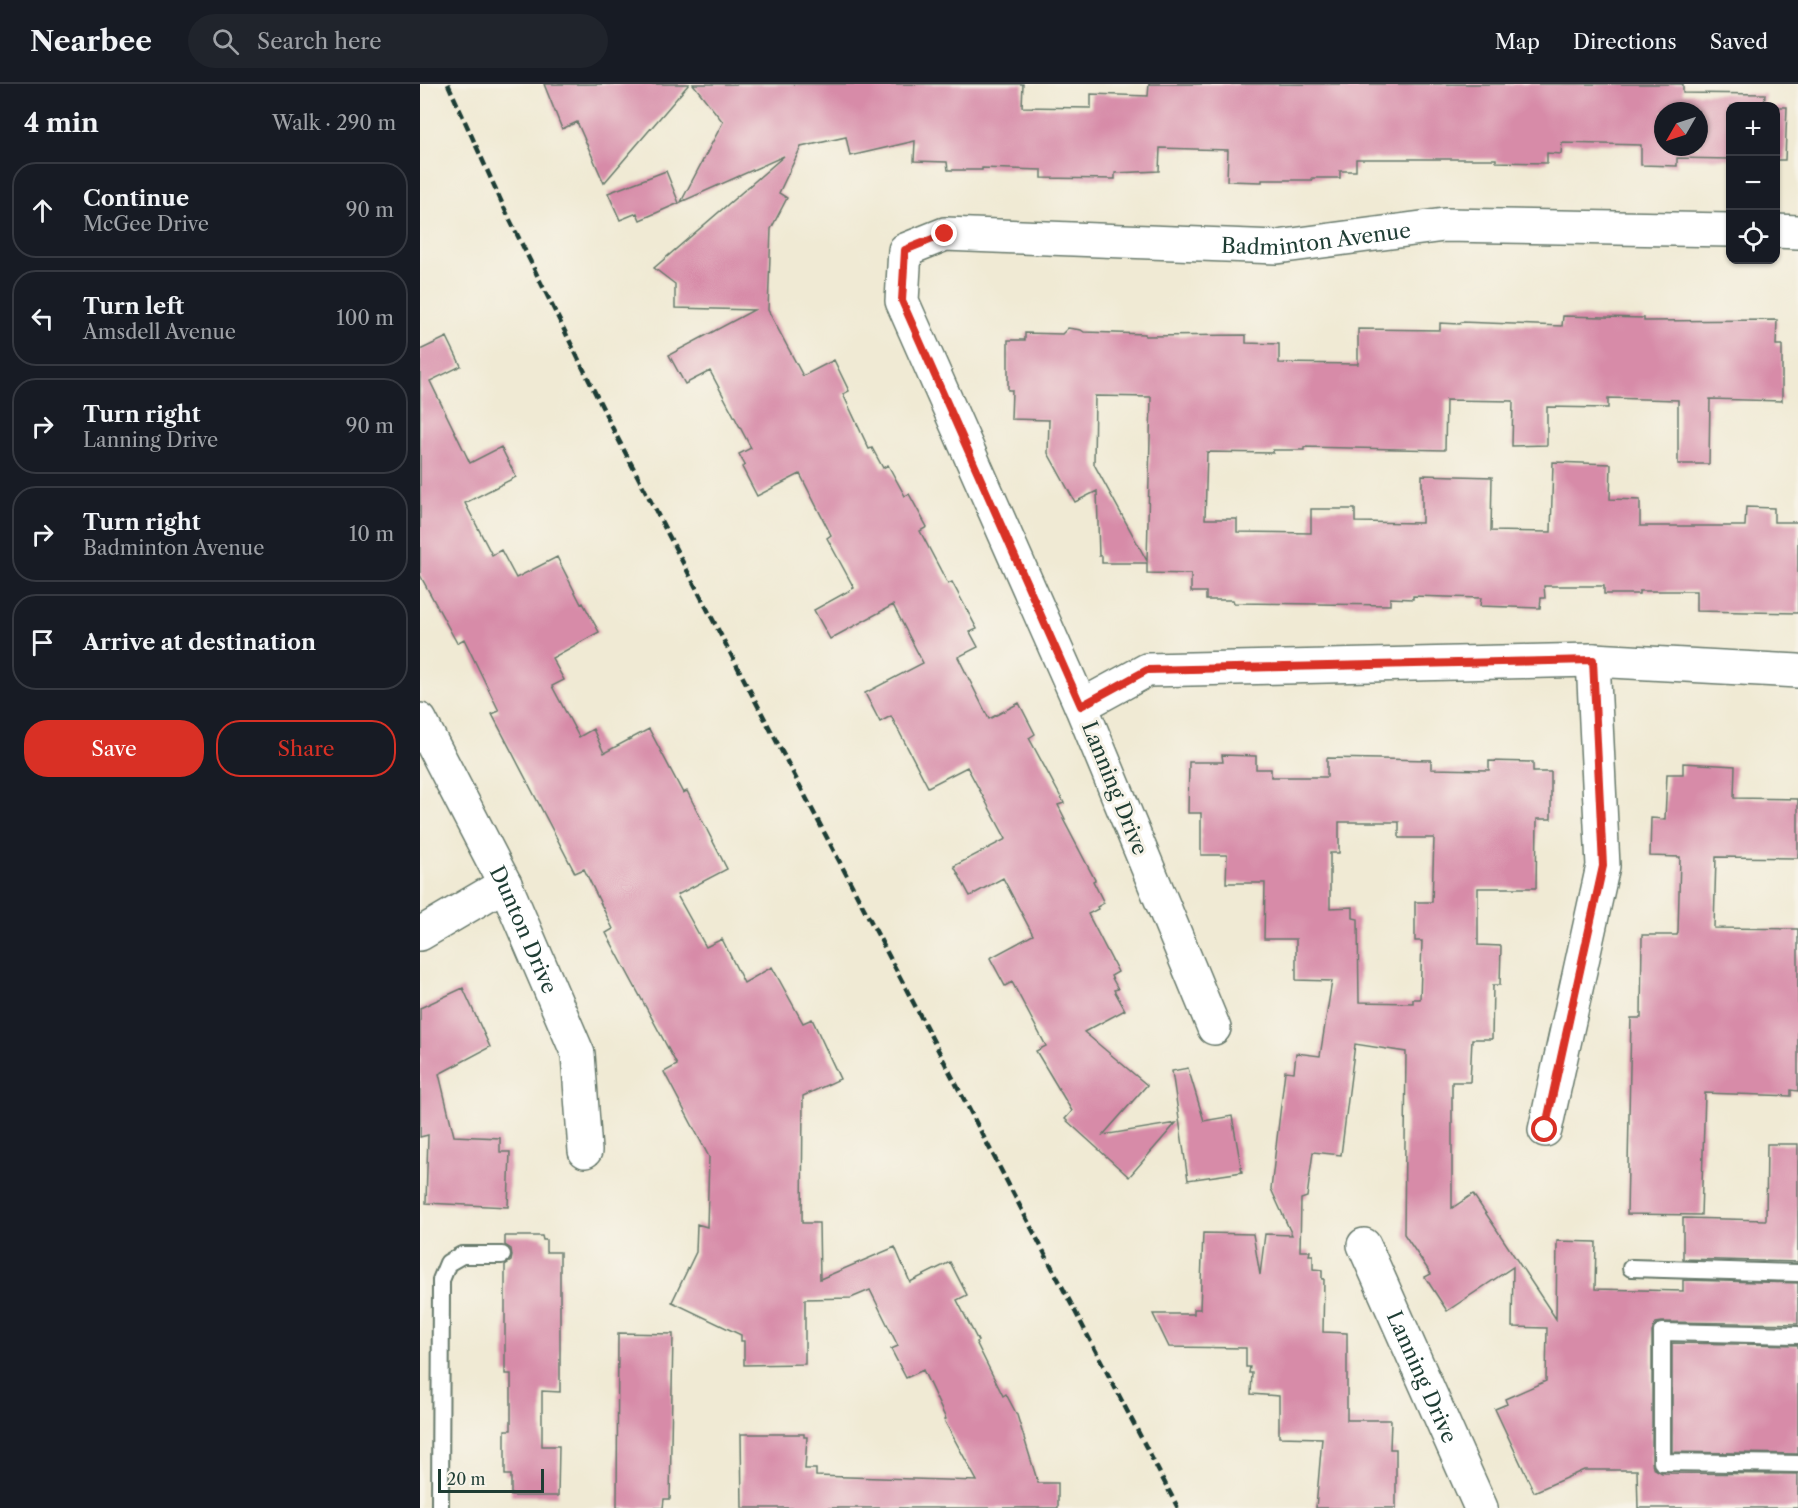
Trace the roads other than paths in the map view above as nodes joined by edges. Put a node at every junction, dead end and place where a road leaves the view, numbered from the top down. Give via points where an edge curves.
1 (1726, 230) edge
2 (1780, 231) edge
3 (1798, 232) edge
4 (905, 250) joint
5 (1593, 660) junction
6 (1798, 672) edge
7 (1081, 706) junction
8 (420, 720) edge
9 (505, 884) junction
10 (420, 934) edge
11 (1214, 1028) dead end
12 (1545, 1130) dead end
13 (585, 1151) dead end
14 (1364, 1245) dead end
15 (502, 1255) dead end
16 (1631, 1268) dead end
17 (1798, 1273) edge
18 (1798, 1335) edge
19 (1798, 1464) edge
20 (440, 1508) edge
21 (1482, 1508) edge

1 - 4 street, Badminton Avenue via 1444,225 1277,247 945,234
2 - 3 street
4 - 7 street, Lanning Drive via 902,301
5 - 6 street
5 - 7 street via 1147,670
5 - 12 street via 1603,866
7 - 11 street, Lanning Drive
8 - 9 street, Dunton Drive
9 - 10 street
9 - 13 street, Dunton Drive via 578,1054
14 - 21 street, Lanning Drive
15 - 20 lane via 462,1255 448,1263 441,1280
16 - 17 lane
18 - 19 lane via 1662,1332 1662,1462

